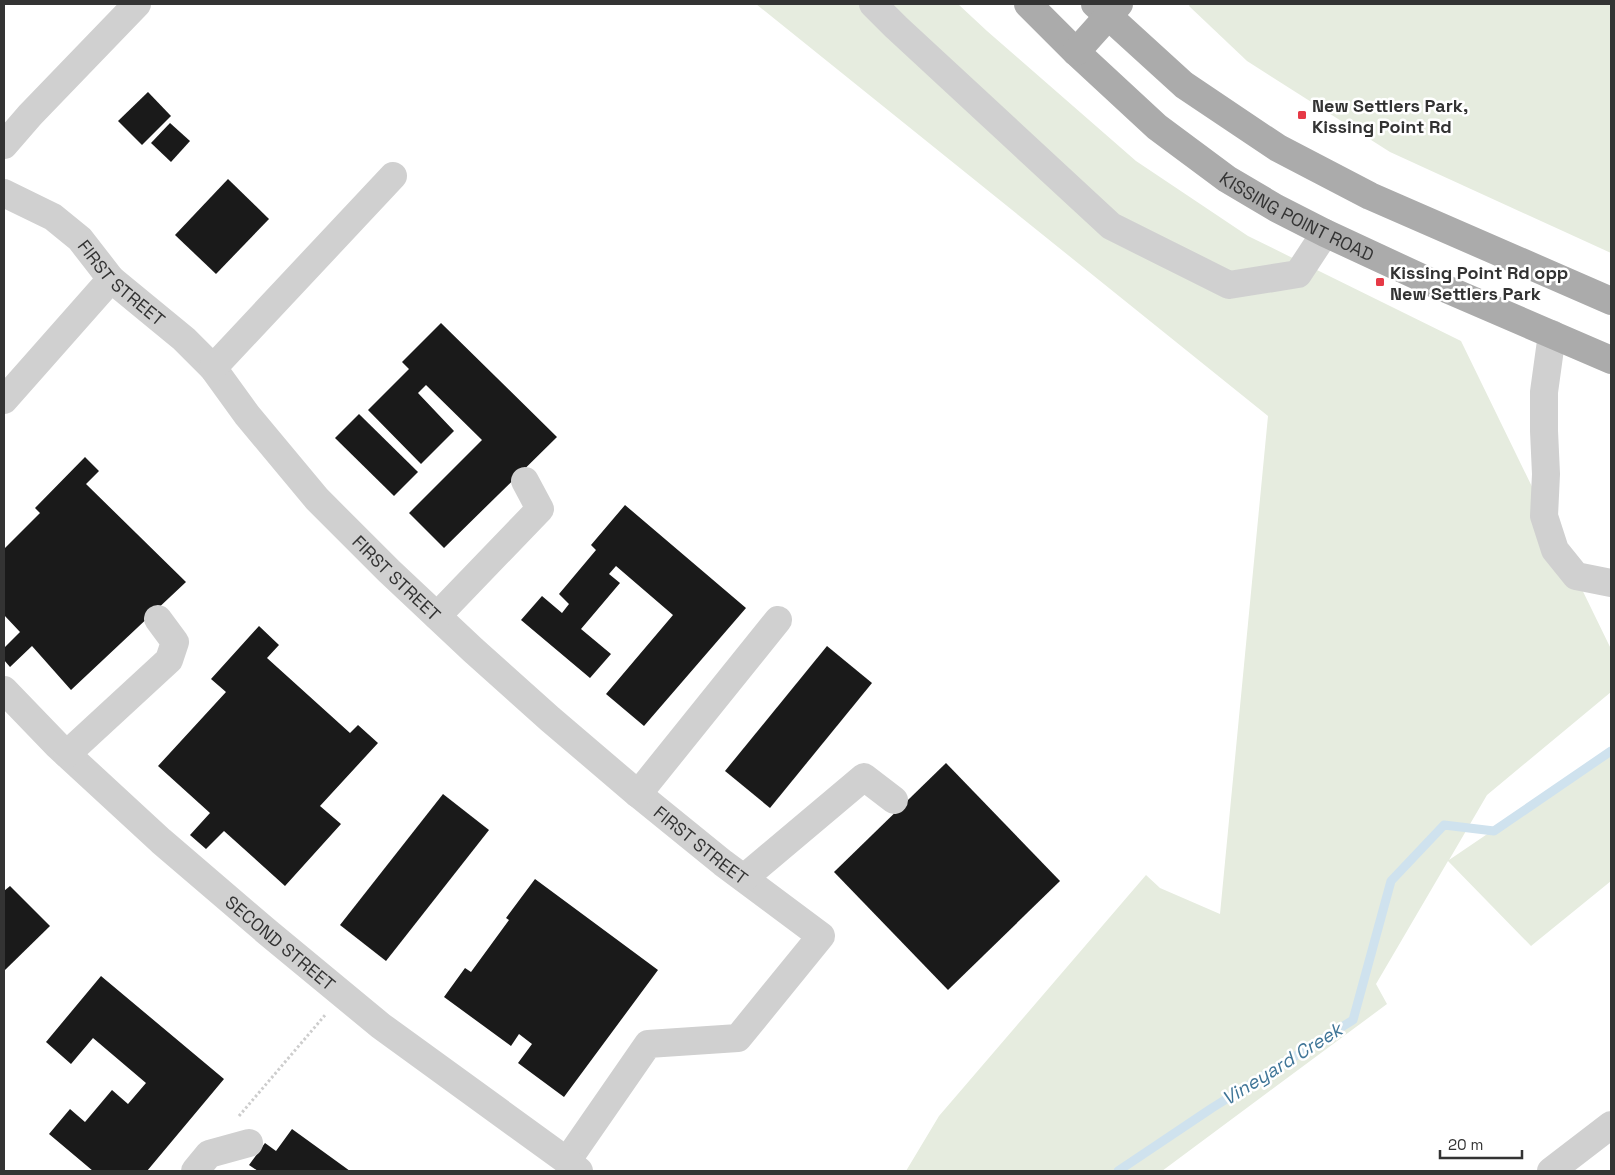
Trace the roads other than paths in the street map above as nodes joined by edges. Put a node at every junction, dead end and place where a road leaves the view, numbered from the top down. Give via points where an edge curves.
1 (137, 4) edge
2 (873, 4) edge
3 (1028, 4) edge
4 (1107, 8) edge
5 (1076, 52) junction
6 (4, 145) edge
7 (393, 176) dead end
8 (4, 193) edge
9 (1325, 233) junction
10 (111, 280) junction
11 (1611, 301) edge
12 (1552, 334) junction
13 (1611, 360) edge
14 (213, 368) junction
15 (4, 400) edge
16 (526, 481) dead end
17 (1611, 583) edge
18 (437, 616) junction
19 (158, 619) dead end
20 (778, 620) dead end
21 (4, 690) edge
22 (67, 754) junction
23 (638, 794) junction
24 (894, 800) dead end
25 (744, 878) junction
26 (1611, 1126) edge
27 (242, 1132) road end
28 (573, 1166) edge
29 (195, 1171) edge
30 (1551, 1171) edge

1 - 6 street
2 - 9 street via 1111,226 1229,284 1298,274
3 - 5 main road, KISSING POINT ROAD
4 - 5 main road
4 - 11 main road via 1184,85 1278,148 1370,196
5 - 9 main road, KISSING POINT ROAD via 1158,127 1227,179
7 - 14 street
8 - 10 street, FIRST STREET via 53,217 80,239
9 - 12 main road, KISSING POINT ROAD
10 - 14 street, FIRST STREET via 184,339
10 - 15 street
12 - 13 main road, KISSING POINT ROAD
12 - 17 street via 1544,392 1544,516 1555,550 1576,576
14 - 18 street, FIRST STREET via 317,499
16 - 18 street via 540,509
18 - 23 street, FIRST STREET
19 - 22 street via 175,642 169,660
20 - 23 street
21 - 22 street, SECOND STREET
22 - 28 street, SECOND STREET via 161,841 381,1026
23 - 25 street, FIRST STREET
24 - 25 street via 864,776
25 - 28 street, FIRST STREET via 821,936 738,1038 648,1044
26 - 30 street
27 - 29 street via 209,1154

